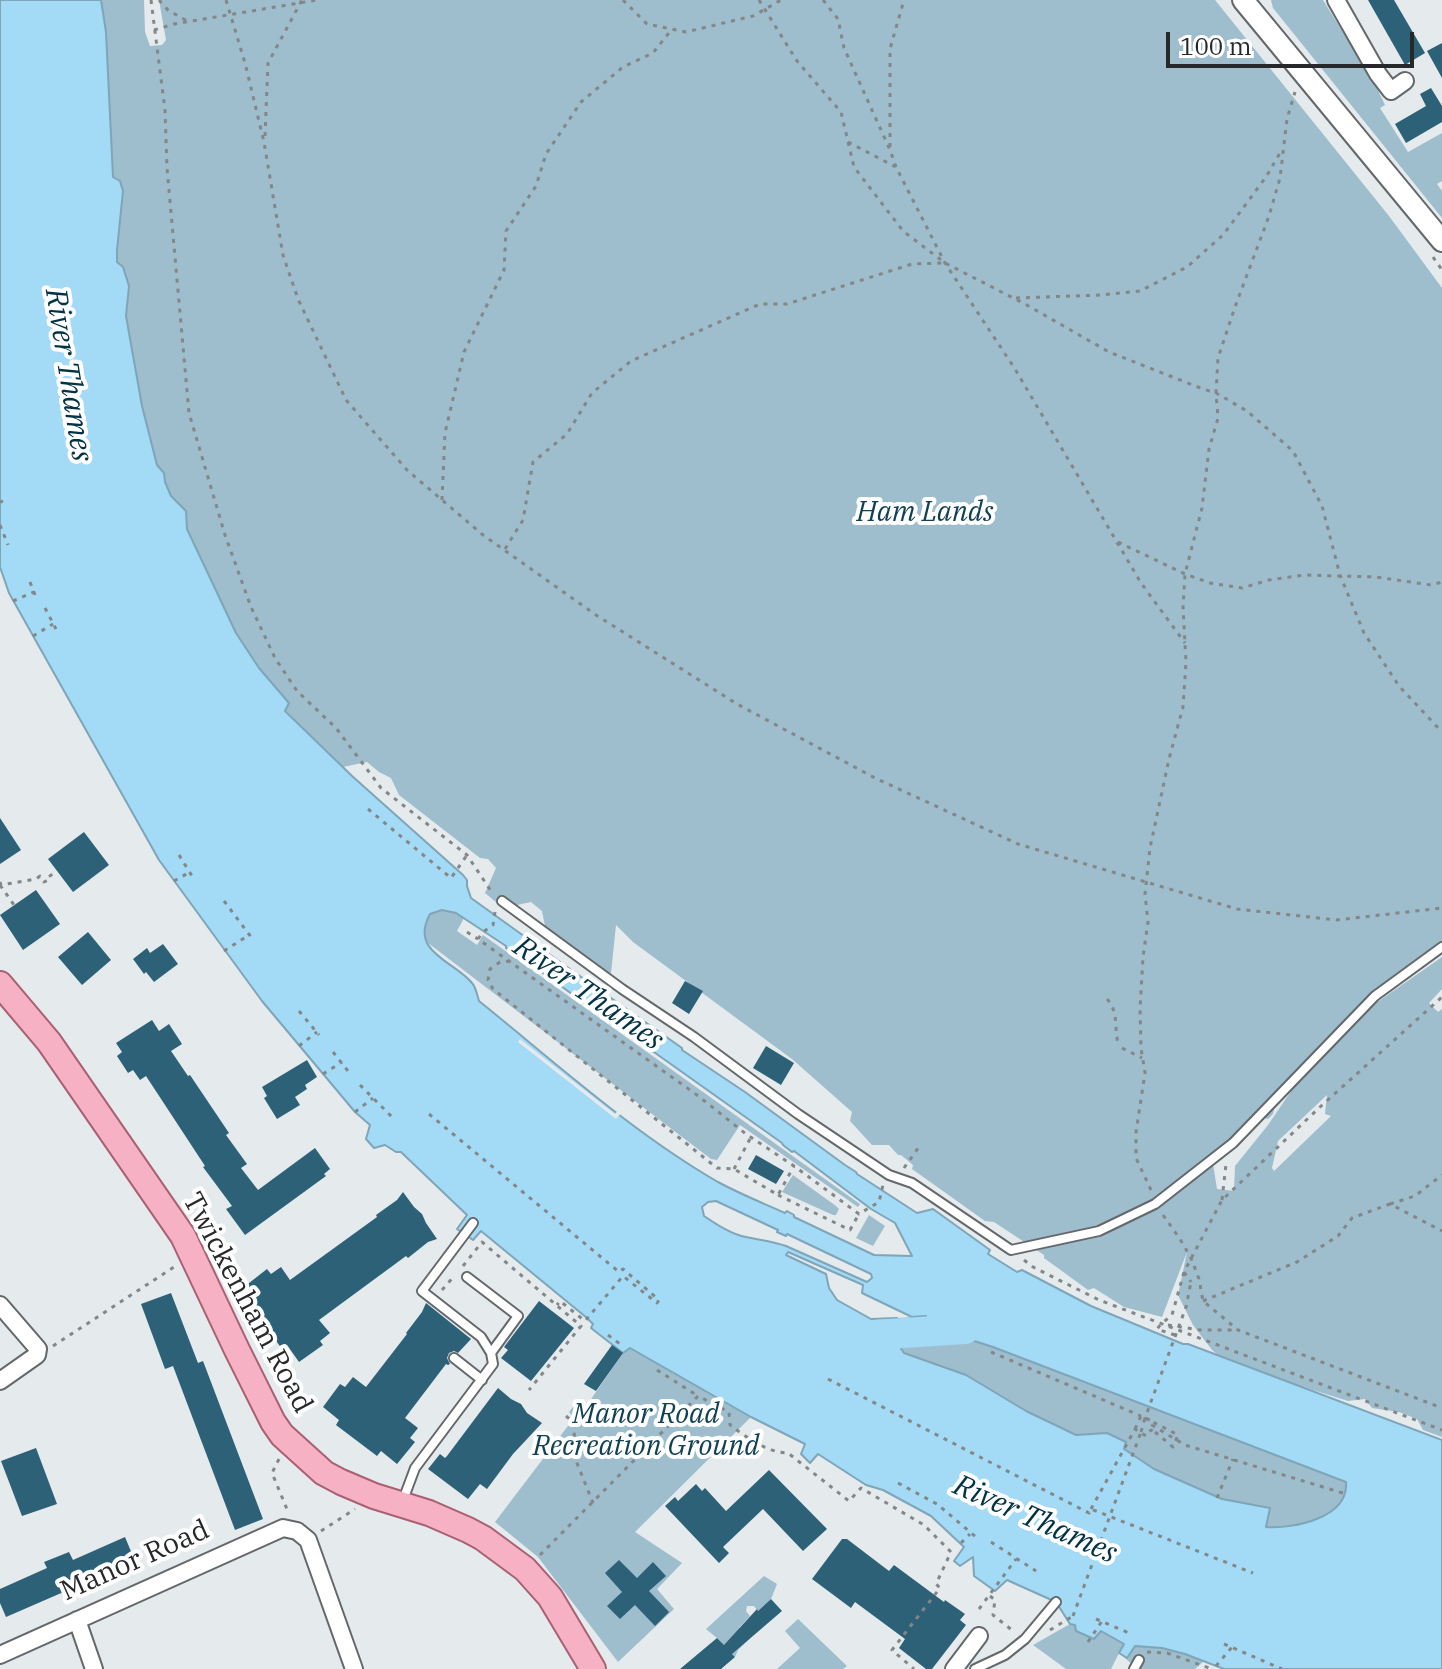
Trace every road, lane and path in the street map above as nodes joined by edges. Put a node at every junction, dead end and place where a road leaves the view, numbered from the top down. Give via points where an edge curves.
1 (151, 0) edge
2 (159, 0) edge
3 (226, 0) edge
4 (317, 0) edge
5 (623, 0) edge
6 (759, 0) edge
7 (781, 0) edge
8 (823, 0) edge
9 (904, 0) edge
10 (1243, 0) edge
11 (1336, 0) edge
12 (302, 2) edge
13 (764, 11) junction
14 (231, 16) junction
15 (189, 22) junction
16 (672, 29) junction
17 (154, 30) junction
18 (1308, 78) junction
19 (1405, 81) dead end
20 (264, 142) junction
21 (848, 142) junction
22 (890, 150) junction
23 (1282, 150) junction
24 (896, 167) junction
25 (1442, 241) edge
26 (945, 263) junction
27 (1014, 299) junction
28 (1216, 393) junction
29 (442, 500) junction
30 (0, 525) edge
31 (1115, 540) junction
32 (0, 544) edge
33 (504, 550) junction
34 (1185, 574) junction
35 (1340, 575) junction
36 (30, 582) dead end
37 (1442, 582) edge
38 (34, 592) junction
39 (37, 600) dead end
40 (13, 601) dead end
41 (45, 608) dead end
42 (53, 624) junction
43 (56, 629) dead end
44 (33, 636) dead end
45 (1185, 643) junction
46 (1442, 732) edge
47 (368, 809) dead end
48 (179, 855) dead end
49 (467, 855) junction
50 (57, 871) dead end
51 (1146, 880) junction
52 (174, 881) dead end
53 (0, 884) edge
54 (224, 901) dead end
55 (502, 901) joint
56 (14, 905) dead end
57 (1442, 908) edge
58 (493, 913) dead end
59 (467, 932) dead end
60 (249, 935) junction
61 (478, 939) junction
62 (254, 941) dead end
63 (1442, 947) edge
64 (224, 951) dead end
65 (510, 961) junction
66 (0, 984) edge
67 (1442, 997) edge
68 (1107, 999) dead end
69 (299, 1011) dead end
70 (1118, 1043) dead end
71 (299, 1046) dead end
72 (1122, 1048) dead end
73 (333, 1052) dead end
74 (1142, 1058) junction
75 (342, 1062) junction
76 (348, 1071) dead end
77 (323, 1074) dead end
78 (360, 1085) dead end
79 (373, 1098) junction
80 (355, 1112) dead end
81 (429, 1114) dead end
82 (393, 1118) dead end
83 (751, 1137) junction
84 (1233, 1143) junction
85 (921, 1144) dead end
86 (794, 1166) junction
87 (734, 1169) junction
88 (1442, 1175) edge
89 (900, 1179) junction
90 (881, 1189) dead end
91 (778, 1195) junction
92 (1222, 1200) junction
93 (1155, 1204) junction
94 (1390, 1204) junction
95 (859, 1214) junction
96 (473, 1223) dead end
97 (1442, 1231) edge
98 (1011, 1250) junction
99 (192, 1256) junction
100 (1191, 1258) junction
101 (1184, 1272) junction
102 (467, 1277) dead end
103 (1203, 1301) junction
104 (0, 1305) edge
105 (557, 1305) dead end
106 (1161, 1324) junction
107 (1238, 1330) junction
108 (608, 1335) dead end
109 (1175, 1335) junction
110 (614, 1340) junction
111 (620, 1344) dead end
112 (609, 1345) dead end
113 (38, 1349) junction
114 (991, 1352) dead end
115 (491, 1353) junction
116 (454, 1358) dead end
117 (657, 1370) dead end
118 (828, 1379) dead end
119 (482, 1380) junction
120 (0, 1381) edge
121 (698, 1396) junction
122 (1442, 1408) edge
123 (566, 1416) dead end
124 (1143, 1417) junction
125 (1135, 1429) junction
126 (1442, 1430) edge
127 (1141, 1432) junction
128 (288, 1441) junction
129 (1233, 1459) junction
130 (898, 1483) dead end
131 (1346, 1494) dead end
132 (374, 1496) junction
133 (1217, 1498) dead end
134 (593, 1503) junction
135 (401, 1505) junction
136 (1091, 1509) junction
137 (970, 1534) junction
138 (302, 1536) junction
139 (976, 1537) dead end
140 (991, 1542) dead end
141 (961, 1543) dead end
142 (1016, 1559) junction
143 (525, 1569) junction
144 (1036, 1571) dead end
145 (1253, 1573) dead end
146 (990, 1596) junction
147 (1056, 1602) dead end
148 (979, 1609) dead end
149 (1073, 1616) dead end
150 (1096, 1619) dead end
151 (77, 1620) junction
152 (1102, 1621) junction
153 (1129, 1633) dead end
154 (979, 1636) dead end
155 (1025, 1639) junction
156 (1088, 1642) dead end
157 (1224, 1644) dead end
158 (1232, 1647) junction
159 (1, 1651) edge
160 (1139, 1660) edge
161 (1214, 1668) edge
162 (94, 1669) edge
163 (354, 1669) edge
164 (593, 1669) edge
165 (914, 1669) edge
166 (954, 1669) edge
167 (975, 1669) edge
168 (1282, 1669) edge

1 - 17 path
2 - 15 path
3 - 14 path
4 - 12 path
5 - 16 path via 647,24
6 - 13 path
7 - 13 path
8 - 22 path via 838,19 844,48
9 - 22 path via 890,49
10 - 18 street
11 - 19 street via 1391,91
12 - 14 path
12 - 20 path via 268,63
13 - 16 path via 686,32
13 - 21 path via 797,61 841,112
14 - 15 path
14 - 20 path
15 - 17 path
16 - 29 path via 653,53 623,67 581,102 546,154 536,186 506,231 504,270 464,352 445,433
17 - 49 path via 189,413 251,607 297,691 336,728 381,788
18 - 23 path via 1297,87
18 - 25 street
20 - 29 path via 283,255 346,400 407,470
21 - 24 path
21 - 26 path via 854,167 903,231
22 - 24 path
23 - 27 path via 1223,235 1187,267 1140,291
23 - 28 path via 1269,216 1218,358
24 - 26 path
26 - 27 path
26 - 31 path via 1015,369
26 - 33 path via 912,264 787,304 760,304 631,361 592,393 567,434 533,462 523,520
27 - 28 path via 1109,352
28 - 34 path via 1218,418
28 - 35 path via 1247,411 1293,451 1322,506
29 - 33 path
30 - 32 path via 7,543
31 - 34 path
31 - 45 path
33 - 51 path via 737,704 875,778 1018,844
34 - 35 path via 1242,588 1304,575
34 - 45 path
35 - 37 path
35 - 46 path via 1364,633 1399,686
36 - 38 path
38 - 39 path
38 - 40 path
41 - 42 path
42 - 43 path
42 - 44 path
45 - 51 path via 1183,707
47 - 49 path via 451,878
48 - 52 path via 191,874
49 - 55 path
50 - 53 path via 44,882 40,876
51 - 57 path via 1237,909 1336,920
51 - 74 path
53 - 56 path
54 - 60 path
55 - 89 lane via 798,1114
58 - 61 path via 493,925
59 - 61 path
60 - 62 path
60 - 64 path
61 - 65 path
63 - 84 lane via 1375,996
65 - 83 path
65 - 87 path via 490,969 493,989 717,1168
66 - 99 main road, Twickenham Road via 84,1091
67 - 92 path
68 - 70 path via 1116,1015
69 - 71 path via 318,1034
72 - 74 path
73 - 75 path
74 - 93 path via 1136,1158
75 - 76 path
75 - 77 path
78 - 79 path
79 - 80 path
79 - 82 path
81 - 105 path via 659,1300 623,1276 585,1321 560,1301
83 - 86 path
83 - 87 path
84 - 92 path
84 - 93 lane
85 - 89 path
86 - 91 path
86 - 95 path
87 - 91 path
88 - 94 path via 1415,1196
89 - 98 lane
90 - 95 path via 879,1202
91 - 95 path via 850,1230
92 - 100 path
93 - 98 lane via 1099,1231
93 - 100 path
94 - 97 path
94 - 103 path via 1352,1218 1338,1236 1297,1262
96 - 115 lane via 422,1291 481,1337
98 - 106 path via 1099,1300
99 - 113 path via 49,1349
99 - 128 main road, Twickenham Road via 273,1422
100 - 101 path
100 - 103 path
101 - 106 path via 1172,1315
101 - 109 path, bridge via 1191,1282
102 - 115 lane via 518,1316
103 - 107 path
104 - 113 street
106 - 107 path
106 - 109 path via 1157,1329
106 - 126 path
107 - 122 path
108 - 110 path
109 - 124 path, bridge
110 - 111 path
110 - 112 path
113 - 120 street
114 - 124 path
115 - 119 lane via 493,1364
116 - 119 lane
117 - 121 path
118 - 136 path via 1089,1513
119 - 135 lane via 415,1468
121 - 134 path
121 - 165 path via 729,1412 730,1425 738,1431 776,1453 788,1453 849,1501 861,1488 924,1525 951,1552 936,1584 940,1588 892,1650
123 - 134 path via 573,1422 577,1463
124 - 125 path
124 - 127 path, bridge
124 - 127 path, bridge via 1178,1435 1173,1447 1151,1430 1146,1436
124 - 129 path via 1185,1445
125 - 127 path
125 - 136 path
127 - 149 path, bridge
128 - 132 main road, Twickenham Road via 324,1473
128 - 138 path via 272,1473
129 - 131 path
129 - 133 path
130 - 137 path via 937,1504
132 - 135 main road
132 - 138 path
134 - 143 path
135 - 143 main road via 468,1530
136 - 145 path
137 - 139 path
137 - 141 path
138 - 151 street, Manor Road via 283,1528
138 - 163 street
140 - 142 path
142 - 144 path
142 - 146 path
143 - 164 main road via 550,1597
146 - 148 path
146 - 155 path via 995,1600 993,1615
147 - 155 lane
150 - 152 path
151 - 159 street, Manor Road
151 - 162 street
152 - 153 path
152 - 156 path
154 - 166 street
155 - 167 lane
157 - 158 path
158 - 161 path
158 - 168 path
160 - 161 path via 1167,1653

